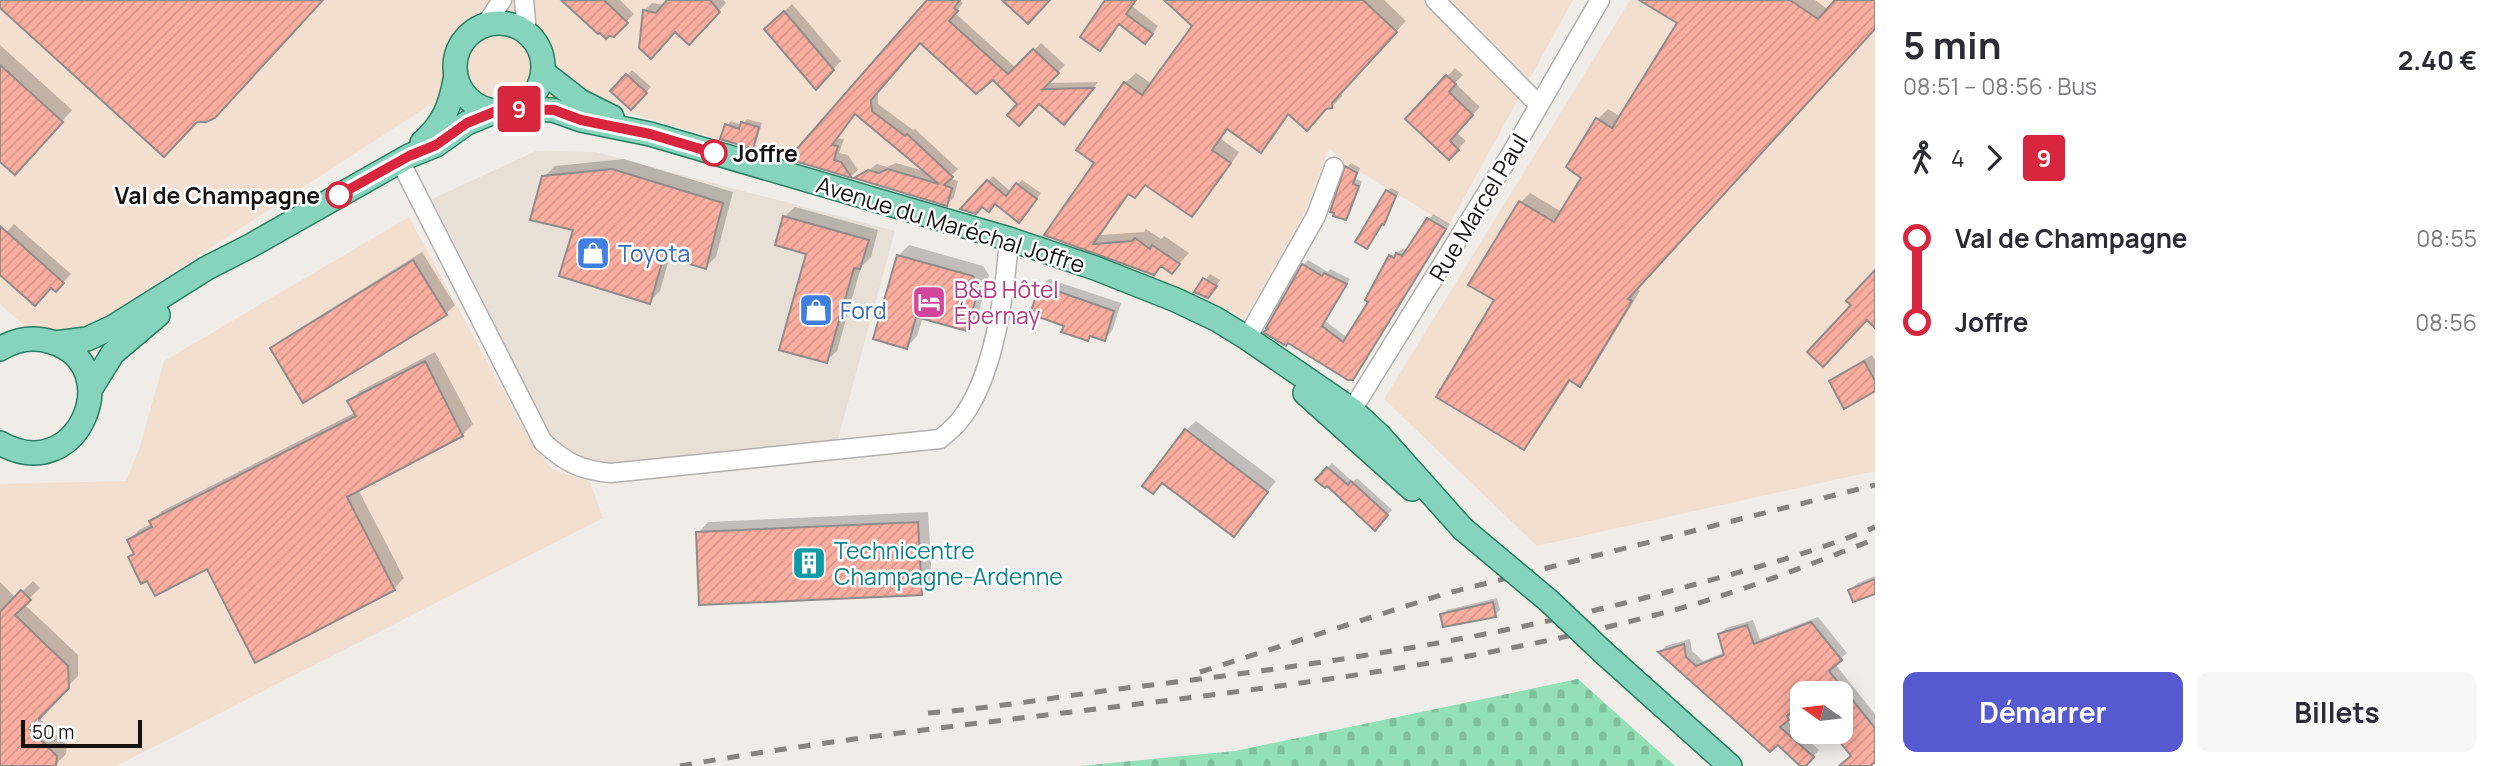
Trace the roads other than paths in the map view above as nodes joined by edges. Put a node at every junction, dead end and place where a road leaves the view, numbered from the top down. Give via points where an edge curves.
1 (502, 0) edge
2 (524, 0) edge
3 (1435, 0) edge
4 (1600, 0) edge
5 (486, 24) junction
6 (527, 33) junction
7 (543, 72) junction
8 (456, 80) junction
9 (1539, 105) junction
10 (505, 111) junction
11 (650, 134) junction
12 (405, 158) junction
13 (1334, 167) dead end
14 (1009, 239) junction
15 (250, 246) junction
16 (0, 330) edge
17 (1247, 338) junction
18 (26, 339) junction
19 (55, 343) junction
20 (0, 349) edge
21 (1279, 360) junction
22 (90, 390) junction
23 (1352, 410) junction
24 (3, 448) edge
25 (1463, 529) junction
26 (1730, 766) edge

1 - 5 street
2 - 6 street
3 - 9 street
4 - 9 street, Rue Marcel Paul
5 - 6 main road via 515,26
5 - 8 main road via 469,34 456,55
6 - 7 main road via 537,44
7 - 10 main road via 534,94
7 - 11 main road, Avenue du Maréchal Joffre via 580,101
8 - 10 main road via 461,92 481,109
8 - 12 main road via 443,121
9 - 23 street, Rue Marcel Paul
10 - 11 main road, Avenue du Maréchal Joffre via 554,110
10 - 12 main road via 467,123 436,145
11 - 14 main road, Avenue du Maréchal Joffre
12 - 14 street via 543,442 560,458 592,472 940,439 960,421 977,394 996,331
12 - 15 main road
13 - 17 street via 1316,216
14 - 17 main road, Avenue du Maréchal Joffre via 1176,300
15 - 19 main road via 113,327 87,339
15 - 22 main road via 132,334 113,353
16 - 18 main road
17 - 21 main road, Avenue du Maréchal Joffre
18 - 19 main road
18 - 20 main road
19 - 22 main road via 79,362
21 - 23 main road, Avenue du Maréchal Joffre
21 - 25 main road, Avenue du Maréchal Joffre via 1302,390 1398,478
22 - 24 main road via 89,410 67,443 49,452 29,454
23 - 25 main road, Avenue du Maréchal Joffre
25 - 26 main road, bridge

